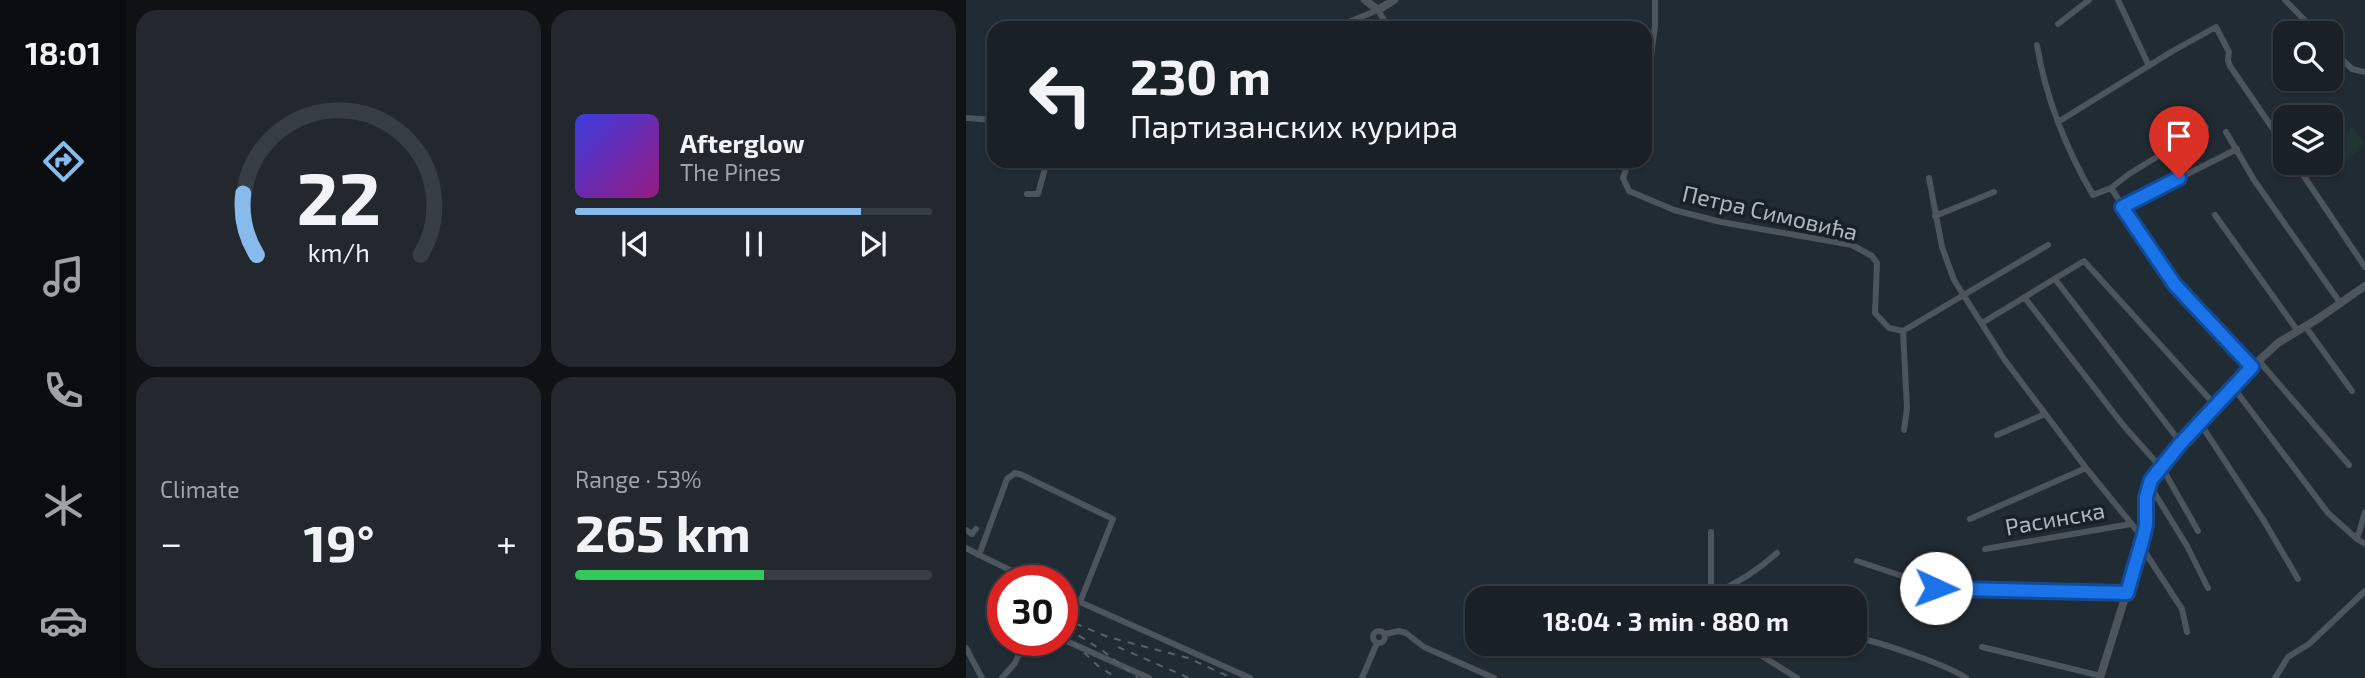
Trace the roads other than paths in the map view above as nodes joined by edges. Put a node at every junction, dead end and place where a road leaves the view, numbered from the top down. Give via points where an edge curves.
1 (1365, 0) edge
2 (1394, 0) edge
3 (1655, 0) edge
4 (2089, 0) edge
5 (2118, 0) edge
6 (2285, 0) edge
7 (1378, 10) junction
8 (1351, 21) edge
9 (1384, 21) edge
10 (2305, 21) edge
11 (2058, 24) dead end
12 (2037, 46) dead end
13 (1652, 48) edge
14 (2343, 60) edge
15 (2149, 66) junction
16 (2365, 72) edge
17 (966, 118) edge
18 (987, 120) edge
19 (2059, 122) junction
20 (2206, 127) dead end
21 (2273, 129) edge
22 (2225, 132) dead end
23 (2237, 149) junction
24 (1045, 168) edge
25 (1627, 168) edge
26 (2303, 175) edge
27 (1929, 178) dead end
28 (2110, 188) junction
29 (1994, 192) dead end
30 (1027, 194) dead end
31 (2122, 207) junction
32 (2215, 215) dead end
33 (1935, 216) junction
34 (2048, 245) dead end
35 (2365, 267) edge
36 (2055, 279) junction
37 (2365, 286) edge
38 (1964, 294) junction
39 (2025, 298) junction
40 (2342, 303) junction
41 (1982, 323) junction
42 (2301, 328) junction
43 (1903, 331) junction
44 (2255, 364) junction
45 (2233, 387) junction
46 (2351, 391) dead end
47 (2216, 405) junction
48 (2045, 414) junction
49 (2200, 423) junction
50 (1904, 430) dead end
51 (1997, 435) dead end
52 (2181, 443) junction
53 (2349, 465) dead end
54 (2086, 468) junction
55 (2160, 468) junction
56 (2150, 484) junction
57 (2365, 512) edge
58 (1970, 519) dead end
59 (2131, 524) junction
60 (2198, 531) dead end
61 (1711, 532) dead end
62 (2357, 539) junction
63 (2142, 542) junction
64 (2365, 544) edge
65 (966, 548) edge
66 (1985, 549) dead end
67 (1777, 553) dead end
68 (979, 555) junction
69 (1857, 561) dead end
70 (999, 565) edge
71 (2298, 579) dead end
72 (1712, 586) edge
73 (1730, 586) edge
74 (2208, 588) dead end
75 (2365, 591) edge
76 (2127, 593) junction
77 (1080, 602) joint
78 (2187, 632) dead end
79 (1867, 641) edge
80 (1078, 646) edge
81 (1982, 647) dead end
82 (966, 648) edge
83 (1018, 656) edge
84 (1762, 656) edge
85 (2100, 677) edge
86 (982, 678) edge
87 (1002, 678) edge
88 (1149, 678) edge
89 (1250, 678) edge
90 (1362, 678) edge
91 (1494, 678) edge
92 (1797, 678) edge
93 (1966, 678) edge
94 (2275, 678) edge

1 - 7 street
2 - 7 street
3 - 13 street
4 - 11 street
5 - 15 street
6 - 10 street
7 - 8 street
7 - 9 street
12 - 19 street
14 - 16 street
15 - 19 street
15 - 21 street via 2216,27 2231,66
17 - 18 street
19 - 28 street via 2093,195
20 - 28 street
22 - 23 street
23 - 31 street
23 - 40 street
24 - 30 street via 1038,194
25 - 43 street, Петра Симовића via 1623,178 1629,191 1674,210 1852,245 1872,256 1877,263 1875,313 1889,328
26 - 35 street
27 - 33 street
28 - 31 street
29 - 33 street
31 - 44 street via 2175,285
32 - 42 street
33 - 38 street via 1954,280
34 - 38 street
36 - 39 street
36 - 47 street via 2084,261
36 - 52 street
37 - 40 street
38 - 41 street
38 - 43 street
39 - 41 street
39 - 55 street
40 - 42 street
41 - 48 street
42 - 44 street
42 - 46 street
43 - 50 street
44 - 45 street
44 - 53 street
45 - 47 street
45 - 62 street via 2328,513
47 - 49 street
48 - 51 street
48 - 54 street
49 - 52 street
49 - 71 street
52 - 55 street
54 - 58 street
54 - 59 street
55 - 56 street
55 - 60 street
56 - 63 street
56 - 74 street
57 - 62 street
59 - 63 street
59 - 66 street, Расинска
61 - 72 street
62 - 64 street
63 - 76 street
63 - 78 street via 2182,609
65 - 68 street
67 - 73 street
68 - 70 street
68 - 77 street via 1007,478 1022,475 1113,519
69 - 76 street via 1953,593 1961,589
75 - 94 street via 2309,644 2288,657
76 - 85 street
77 - 89 street
79 - 93 street
80 - 88 street
81 - 85 street
82 - 86 street
83 - 87 street
84 - 92 street
90 - 91 street via 1377,643 1385,634 1399,631

